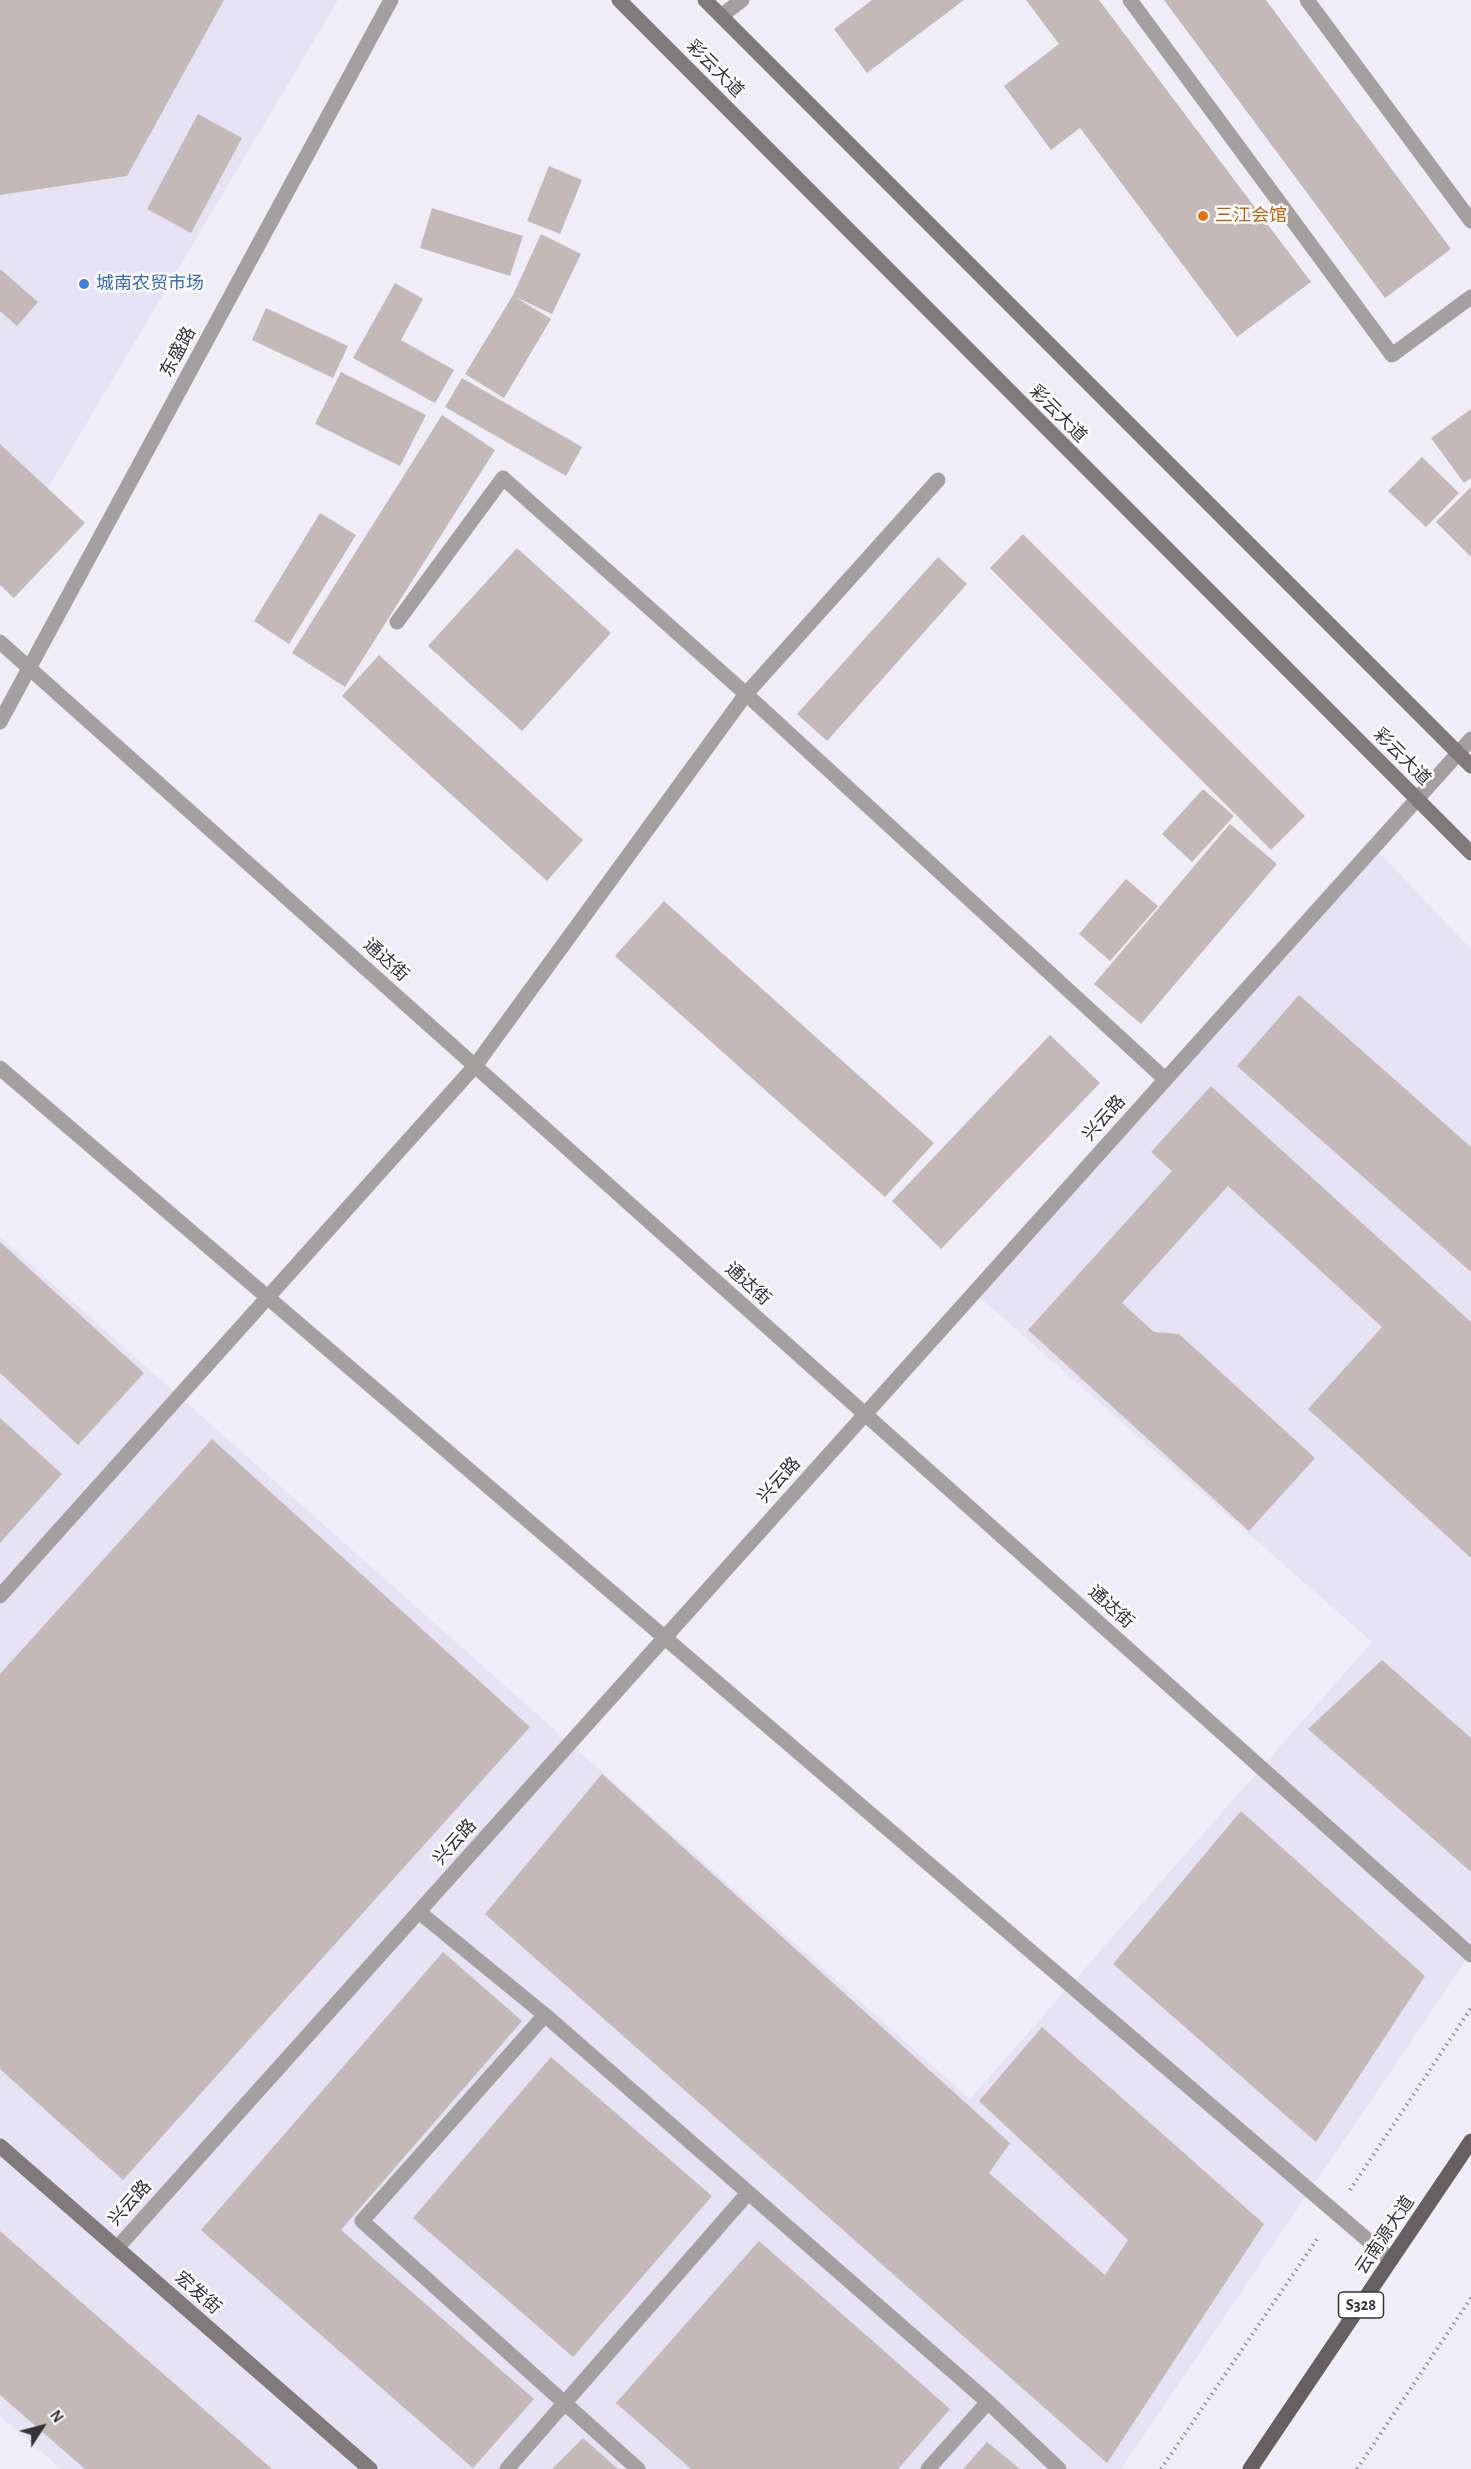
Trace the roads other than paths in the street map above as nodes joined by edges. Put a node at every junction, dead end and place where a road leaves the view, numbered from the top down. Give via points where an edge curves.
1 (391, 0) edge
2 (619, 0) edge
3 (705, 0) edge
4 (742, 0) edge
5 (1130, 0) edge
6 (1307, 0) edge
7 (721, 16) junction
8 (1471, 221) edge
9 (1471, 297) edge
10 (938, 480) dead end
11 (397, 622) dead end
12 (0, 642) edge
13 (30, 669) junction
14 (746, 694) junction
15 (0, 722) edge
16 (1471, 739) edge
17 (1458, 753) junction
18 (1471, 766) edge
19 (1417, 799) junction
20 (1471, 853) edge
21 (475, 1066) junction
22 (0, 1068) edge
23 (1165, 1079) junction
24 (268, 1298) junction
25 (865, 1414) junction
26 (0, 1596) edge
27 (664, 1637) junction
28 (418, 1911) junction
29 (1471, 1955) edge
30 (545, 2015) junction
31 (1471, 2141) edge
32 (0, 2146) edge
33 (748, 2193) junction
34 (117, 2248) junction
35 (1392, 2260) junction
36 (988, 2402) junction
37 (565, 2403) junction
38 (369, 2469) edge
39 (507, 2469) edge
40 (638, 2469) edge
41 (928, 2469) edge
42 (1059, 2469) edge
43 (1250, 2469) edge

1 - 13 street, 东盛路
2 - 19 main road, 彩云大道
3 - 7 main road
4 - 7 street
5 - 9 street via 1392,355
6 - 8 street
7 - 17 main road
10 - 14 street
11 - 14 street via 503,478
12 - 13 street, 通达街
13 - 15 street, 东盛路
13 - 21 street, 通达街
14 - 21 street
14 - 23 street
16 - 17 street, 兴云路
17 - 18 main road
17 - 19 street, 兴云路
19 - 20 main road, 彩云大道
19 - 23 street, 兴云路
21 - 24 street
21 - 25 street, 通达街
22 - 24 street
23 - 25 street, 兴云路
24 - 26 street
24 - 27 street
25 - 27 street, 兴云路
25 - 29 street, 通达街
27 - 28 street, 兴云路
27 - 35 street
28 - 30 street
28 - 34 street, 兴云路
30 - 33 street
30 - 37 street via 362,2221
31 - 35 main road, 云南源大道 / S328
32 - 34 main road, 宏发街
33 - 36 street
33 - 37 street
34 - 38 main road, 宏发街
35 - 43 main road, 云南源大道 / S328
36 - 41 street
36 - 42 street
37 - 39 street
37 - 40 street

